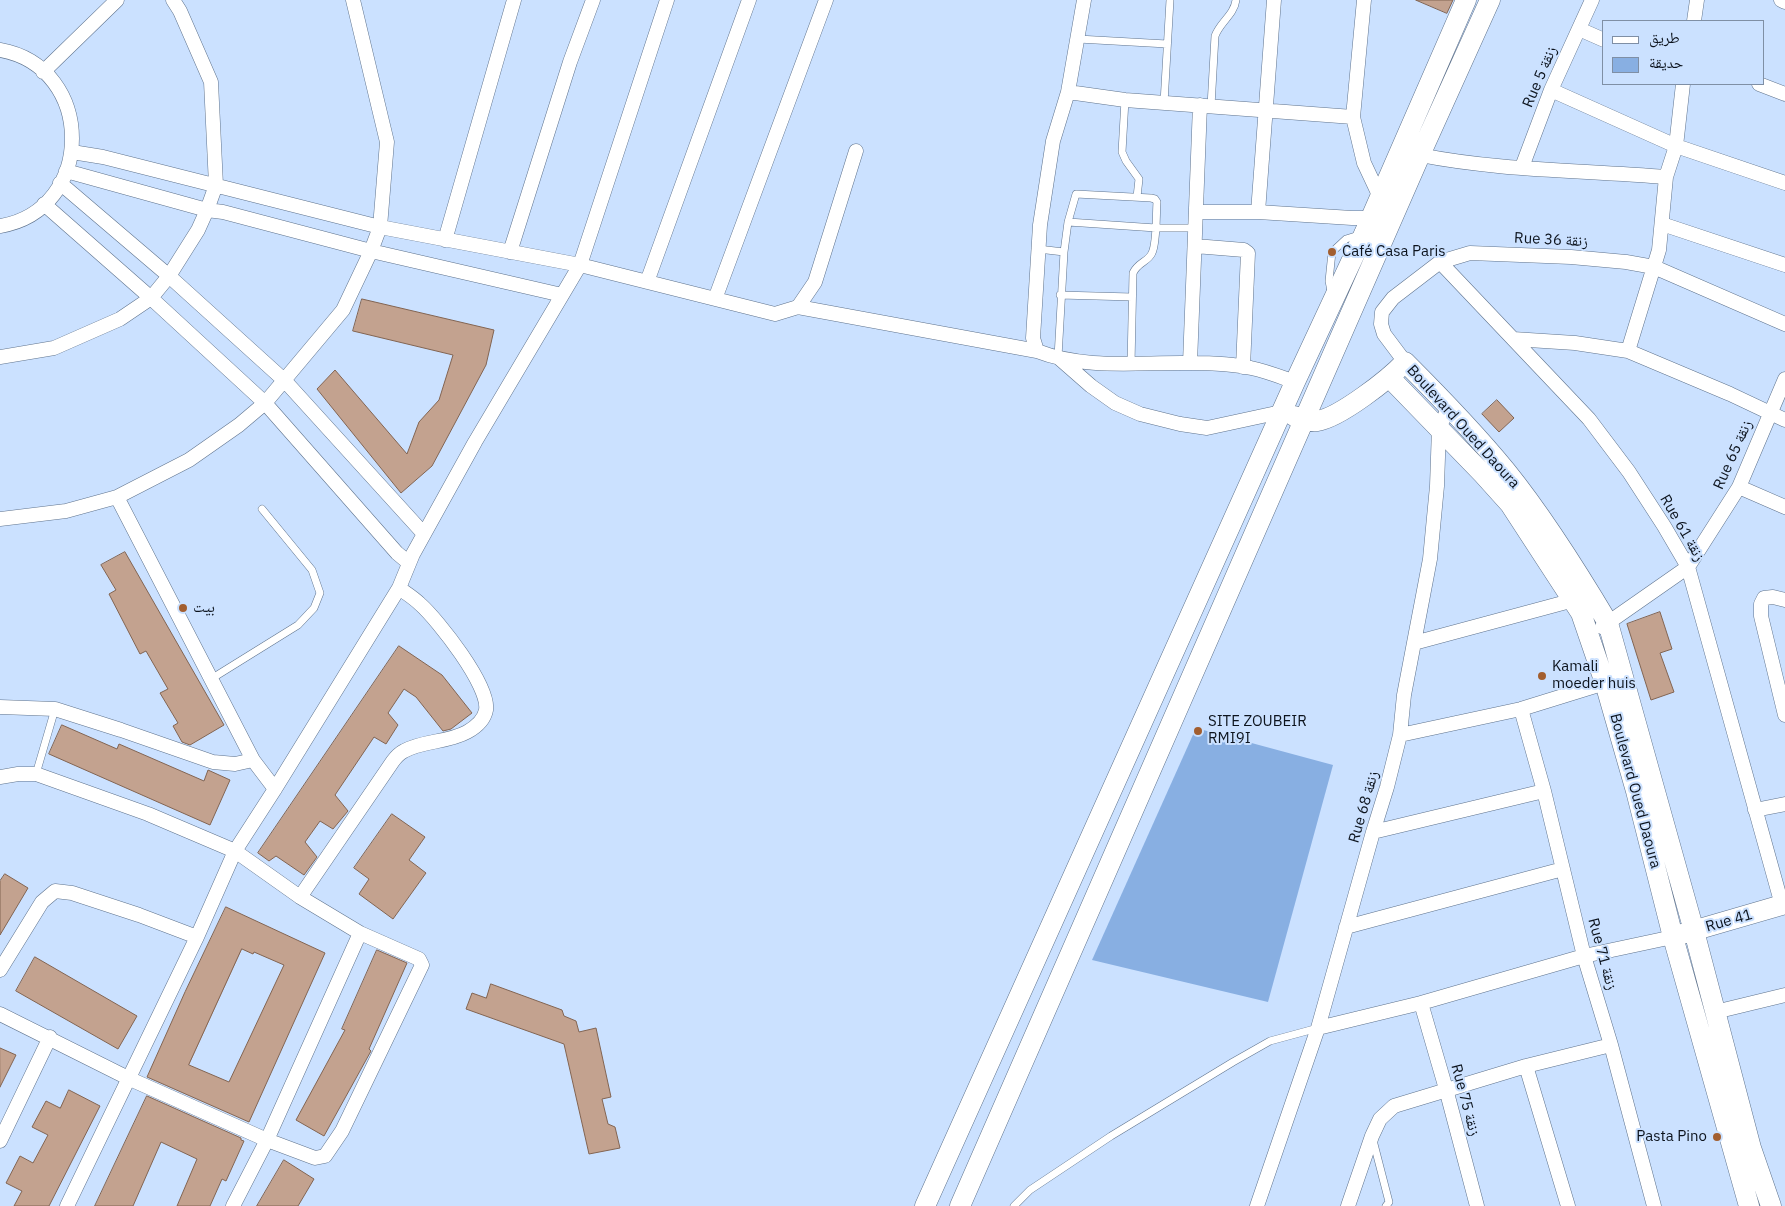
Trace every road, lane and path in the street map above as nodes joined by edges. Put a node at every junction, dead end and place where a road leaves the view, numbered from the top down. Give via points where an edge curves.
1 (117, 0) edge
2 (173, 0) edge
3 (353, 0) edge
4 (514, 0) edge
5 (593, 0) edge
6 (667, 0) edge
7 (749, 0) edge
8 (826, 0) edge
9 (1084, 0) edge
10 (1170, 0) edge
11 (1236, 0) edge
12 (1274, 0) edge
13 (1364, 0) edge
14 (1466, 0) edge
15 (1490, 0) edge
16 (1592, 0) edge
17 (1697, 0) edge
18 (1781, 0) edge
19 (1785, 2) edge
20 (1694, 20) edge
21 (1579, 28) junction
22 (1078, 39) junction
23 (1602, 39) edge
24 (1167, 44) junction
25 (0, 50) edge
26 (44, 72) junction
27 (1683, 85) edge
28 (1762, 85) edge
29 (1552, 90) junction
30 (1068, 92) junction
31 (1785, 94) edge
32 (1125, 100) junction
33 (1164, 103) junction
34 (1205, 105) junction
35 (1266, 110) junction
36 (1353, 117) junction
37 (1676, 146) junction
38 (856, 151) dead end
39 (72, 152) junction
40 (1420, 155) junction
41 (1522, 167) junction
42 (63, 177) junction
43 (1666, 177) junction
44 (1785, 183) edge
45 (216, 185) junction
46 (1137, 197) junction
47 (1380, 197) junction
48 (44, 204) junction
49 (207, 210) junction
50 (1196, 212) junction
51 (1258, 212) junction
52 (1068, 222) junction
53 (1662, 224) junction
54 (0, 226) edge
55 (1368, 226) junction
56 (380, 227) junction
57 (1156, 228) junction
58 (1196, 228) junction
59 (445, 240) junction
60 (1194, 246) junction
61 (1038, 249) junction
62 (371, 251) junction
63 (510, 252) junction
64 (1064, 252) junction
65 (1440, 262) junction
66 (580, 265) junction
67 (1785, 266) edge
68 (1654, 267) junction
69 (168, 276) junction
70 (647, 282) junction
71 (562, 295) junction
72 (1060, 295) junction
73 (1132, 297) junction
74 (151, 298) junction
75 (715, 299) junction
76 (798, 307) junction
77 (1784, 321) edge
78 (1513, 339) junction
79 (1037, 350) junction
80 (1628, 351) junction
81 (0, 357) edge
82 (1058, 357) junction
83 (1405, 362) junction
84 (1190, 363) junction
85 (1131, 364) junction
86 (1243, 367) junction
87 (1390, 378) junction
88 (1785, 379) edge
89 (285, 381) junction
90 (1295, 382) junction
91 (265, 402) junction
92 (1449, 407) junction
93 (1282, 412) junction
94 (1769, 413) junction
95 (1304, 420) junction
96 (1785, 420) edge
97 (1439, 428) junction
98 (1739, 487) junction
99 (117, 497) junction
100 (1785, 507) edge
101 (262, 510) dead end
102 (0, 519) edge
103 (424, 534) junction
104 (409, 563) junction
105 (1688, 567) junction
106 (399, 588) junction
107 (1574, 600) junction
108 (1785, 600) edge
109 (1608, 623) junction
110 (1590, 636) junction
111 (1414, 643) junction
112 (211, 679) junction
113 (1605, 684) junction
114 (0, 707) edge
115 (55, 709) junction
116 (1521, 709) junction
117 (1785, 715) edge
118 (1400, 736) junction
119 (253, 760) junction
120 (0, 762) edge
121 (36, 774) junction
122 (0, 777) edge
123 (275, 789) junction
124 (1544, 791) junction
125 (1785, 804) edge
126 (1755, 810) junction
127 (1373, 832) junction
128 (235, 851) junction
129 (1563, 869) junction
130 (300, 897) junction
131 (1784, 905) edge
132 (1346, 927) junction
133 (1694, 931) junction
134 (360, 933) junction
135 (197, 936) junction
136 (1673, 937) junction
137 (1584, 956) junction
138 (0, 970) edge
139 (1785, 995) edge
140 (1421, 1003) junction
141 (1715, 1012) junction
142 (0, 1014) edge
143 (1318, 1028) junction
144 (50, 1038) junction
145 (1610, 1045) junction
146 (1526, 1066) junction
147 (130, 1079) junction
148 (1446, 1089) junction
149 (1372, 1136) junction
150 (267, 1140) junction
151 (0, 1141) edge
152 (68, 1206) edge
153 (234, 1206) edge
154 (925, 1206) edge
155 (960, 1206) edge
156 (1014, 1206) edge
157 (1257, 1206) edge
158 (1348, 1206) edge
159 (1386, 1206) edge
160 (1477, 1206) edge
161 (1568, 1206) edge
162 (1654, 1206) edge
163 (1749, 1206) edge
164 (1771, 1206) edge

1 - 26 street
2 - 45 street via 211,82
3 - 56 street via 388,142
4 - 59 street
5 - 63 street
6 - 66 street
7 - 70 street
8 - 75 street
9 - 22 street
10 - 24 lane
11 - 34 lane via 1215,36
12 - 35 street
13 - 36 street
14 - 47 main road
15 - 40 main road
16 - 21 street, Rue 5 زنقة
17 - 20 street
18 - 19 street
21 - 23 street
21 - 29 street, Rue 5 زنقة
22 - 24 lane
22 - 30 street
24 - 33 lane
25 - 26 street via 19,56
26 - 39 street via 62,95 68,109
27 - 37 street
28 - 31 street
29 - 37 street
29 - 41 street, Rue 5 زنقة
30 - 32 street
30 - 61 street via 1053,141
32 - 33 street
32 - 46 lane via 1122,152 1139,179
33 - 34 street
34 - 35 street
34 - 50 street
35 - 36 street
35 - 51 street
36 - 47 street via 1364,163
37 - 43 street
37 - 44 street
38 - 76 street via 815,282
39 - 42 street
39 - 45 street via 103,156
40 - 41 street via 1441,160
40 - 95 main road
41 - 43 street
42 - 48 street
42 - 49 street
42 - 69 street
43 - 53 street
45 - 49 street
45 - 56 street
46 - 52 lane via 1076,194
46 - 57 lane via 1157,202
47 - 55 main road
48 - 54 street via 20,220
48 - 74 street
49 - 62 street
49 - 69 street
50 - 51 street
50 - 58 street
51 - 55 street via 1352,218
52 - 57 lane
52 - 64 lane
53 - 67 street
53 - 68 street
55 - 90 main road
56 - 59 street
56 - 62 street
57 - 58 lane
57 - 73 lane via 1153,253 1136,267
58 - 60 street
59 - 63 street
60 - 84 street
60 - 86 street via 1248,252
61 - 64 lane
61 - 79 street via 1033,338
62 - 71 street
62 - 89 street via 343,310
63 - 66 street
64 - 72 lane
65 - 68 street, Rue 36 زنقة via 1470,252 1571,257
65 - 78 street, Rue 61 زنقة
65 - 83 street, Rue 36 زنقة via 1393,298 1382,312 1384,334
66 - 70 street
66 - 71 street
68 - 77 street, Rue 36 زنقة
68 - 80 street
69 - 74 street
69 - 89 street
70 - 75 street
71 - 103 street
72 - 73 lane
72 - 82 lane
73 - 85 lane
74 - 81 street via 120,319 54,348
74 - 91 street
75 - 76 street via 775,314
76 - 79 street
78 - 80 street
78 - 105 street, Rue 61 زنقة via 1589,419 1629,472
79 - 82 street
80 - 94 street
82 - 85 street
82 - 93 street via 1115,403 1140,414 1180,424 1207,428
83 - 87 main road, Boulevard Oued Daoura
83 - 92 main road, Boulevard Oued Daoura
84 - 85 street
84 - 86 street
86 - 90 street
87 - 95 main road via 1332,416 1317,421
87 - 97 main road, Boulevard Oued Daoura
88 - 94 street, Rue 65 زنقة
89 - 91 street
89 - 103 street
90 - 93 main road
91 - 99 street via 239,425 189,460
91 - 104 street
92 - 97 street, Rue 68 زنقة
92 - 109 main road, Boulevard Oued Daoura via 1506,471 1535,510
93 - 95 main road
93 - 154 main road
94 - 96 street
94 - 98 street, Rue 65 زنقة
95 - 155 main road
97 - 107 main road, Boulevard Oued Daoura via 1510,504
97 - 111 street, Rue 68 زنقة via 1430,559
98 - 100 street
98 - 105 street, Rue 65 زنقة
99 - 102 street via 66,510
99 - 112 street
101 - 112 lane via 312,570 320,593 314,608 298,625
103 - 104 street
104 - 106 street
105 - 109 street, Rue 65 زنقة
105 - 126 street, Rue 61 زنقة
106 - 123 street
106 - 130 street via 420,604 461,652 487,708 483,719 466,733 420,744 403,751 393,761
107 - 110 main road, Boulevard Oued Daoura
107 - 111 street
108 - 117 street via 1764,598 1760,604
109 - 110 street, Rue 65 زنقة
109 - 133 main road, Boulevard Oued Daoura
110 - 113 main road, Boulevard Oued Daoura
111 - 118 street, Rue 68 زنقة
112 - 119 street
113 - 116 street
113 - 136 main road, Boulevard Oued Daoura
114 - 115 street
115 - 119 street via 213,762 235,764
115 - 121 lane
116 - 118 street
116 - 124 street, Rue 71 زنقة
118 - 127 street, Rue 68 زنقة
119 - 123 street
120 - 122 street
121 - 122 street
121 - 128 street via 148,814
123 - 128 street
124 - 127 street
124 - 129 street, Rue 71 زنقة
125 - 126 street
126 - 131 street, Rue 61 زنقة
127 - 132 street, Rue 68 زنقة
128 - 130 street
128 - 135 street
129 - 132 street
129 - 137 street, Rue 71 زنقة
130 - 134 street
131 - 133 main road, Rue 41
132 - 143 street, Rue 68 زنقة
133 - 136 main road, Rue 41
133 - 141 main road, Boulevard Oued Daoura
134 - 150 street
134 - 150 street via 419,959 422,965 420,972 342,1131 325,1156 315,1158
135 - 138 street via 72,893 55,892 42,902
135 - 147 street
136 - 137 street
136 - 163 main road, Boulevard Oued Daoura
137 - 140 street
137 - 145 street, Rue 71 زنقة
139 - 141 street
140 - 143 street
140 - 148 street, Rue 75 زنقة
141 - 164 main road, Boulevard Oued Daoura
142 - 144 street
143 - 156 lane via 1270,1041 1233,1062 1111,1136 1030,1190
143 - 157 street, Rue 68 زنقة
144 - 147 street
144 - 151 street
145 - 146 street
145 - 162 street, Rue 71 زنقة
146 - 148 street
146 - 161 street
147 - 150 street
147 - 152 street
148 - 149 street via 1394,1106 1380,1119
148 - 160 street, Rue 75 زنقة
149 - 158 street
149 - 159 lane via 1389,1202
150 - 153 street

